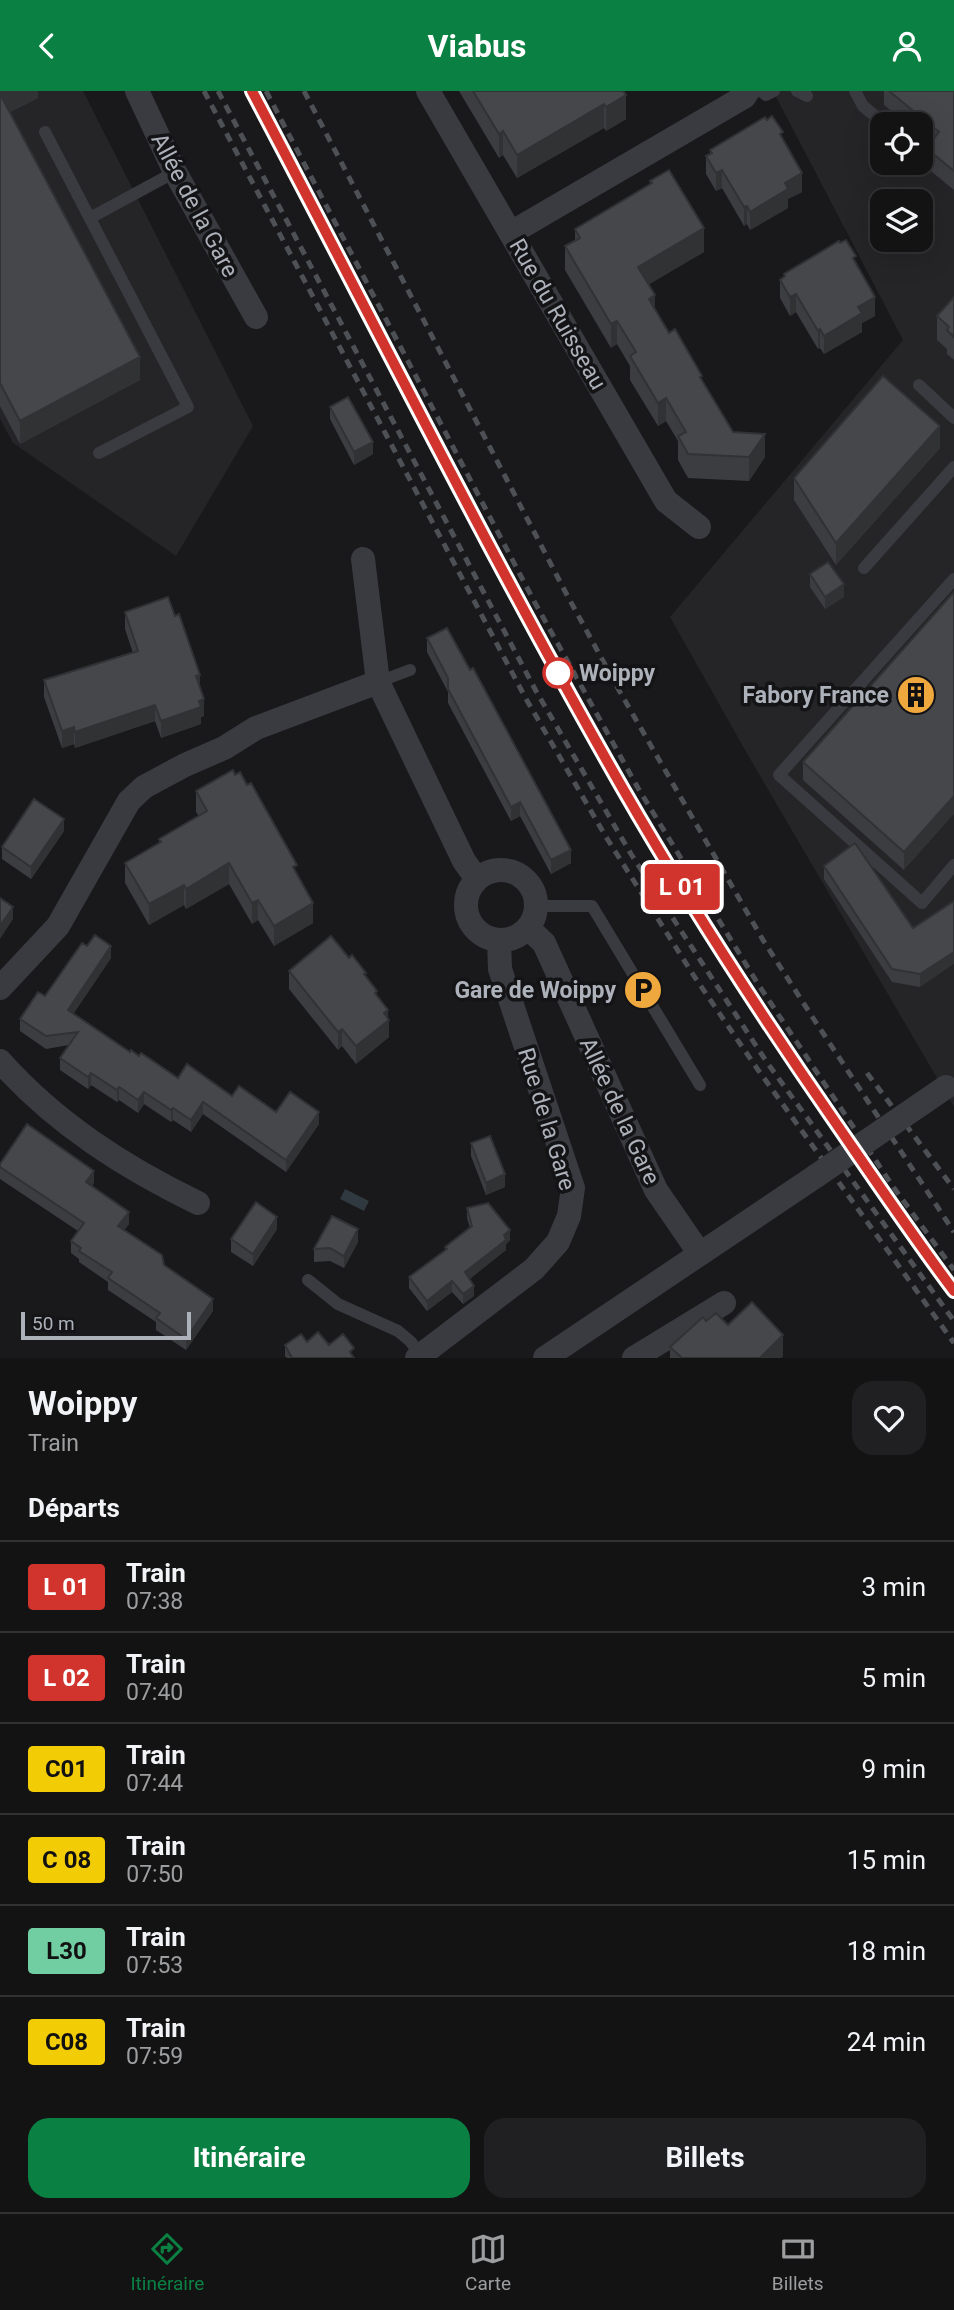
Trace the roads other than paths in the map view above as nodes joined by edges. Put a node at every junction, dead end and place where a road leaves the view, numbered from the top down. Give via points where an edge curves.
1 (137, 91) edge
2 (428, 91) edge
3 (748, 91) edge
4 (761, 91) edge
5 (774, 91) edge
6 (855, 91) edge
7 (870, 112) edge
8 (45, 132) dead end
9 (175, 172) junction
10 (90, 218) junction
11 (510, 233) junction
12 (256, 317) dead end
13 (919, 385) dead end
14 (954, 418) edge
15 (99, 453) dead end
16 (954, 467) edge
17 (699, 527) dead end
18 (363, 559) dead end
19 (864, 568) dead end
20 (954, 579) edge
21 (410, 670) dead end
22 (378, 682) junction
23 (954, 866) edge
24 (477, 879) junction
25 (532, 917) junction
26 (499, 940) junction
27 (0, 988) edge
28 (0, 1061) edge
29 (700, 1084) dead end
30 (950, 1085) edge
31 (198, 1203) dead end
32 (700, 1254) junction
33 (309, 1280) dead end
34 (724, 1303) dead end
35 (419, 1356) edge
36 (545, 1358) edge
37 (634, 1358) edge

1 - 9 street, Allée de la Gare
2 - 11 street, Rue du Ruisseau
3 - 11 street
4 - 5 lane via 766,95
6 - 7 lane
8 - 10 lane
9 - 10 lane
9 - 12 street, Allée de la Gare
10 - 15 lane via 188,407
11 - 17 street, Rue du Ruisseau via 666,501
13 - 14 lane
16 - 19 lane
18 - 22 street
20 - 23 lane via 779,775 922,903
21 - 22 lane
22 - 24 street via 464,861
22 - 27 street via 256,728 144,787 129,801 58,926
24 - 25 street via 504,870 525,879 533,889
24 - 26 street via 468,894 467,915 479,933
25 - 26 street via 520,935
25 - 29 lane via 592,907
25 - 32 street, Allée de la Gare via 656,1190
26 - 35 street, Rue de la Gare via 500,968 573,1188 569,1216 558,1242 534,1269
28 - 31 street via 19,1083 96,1146
30 - 32 street, bridge
32 - 36 street
33 - 35 lane via 338,1304 398,1331
34 - 37 street

